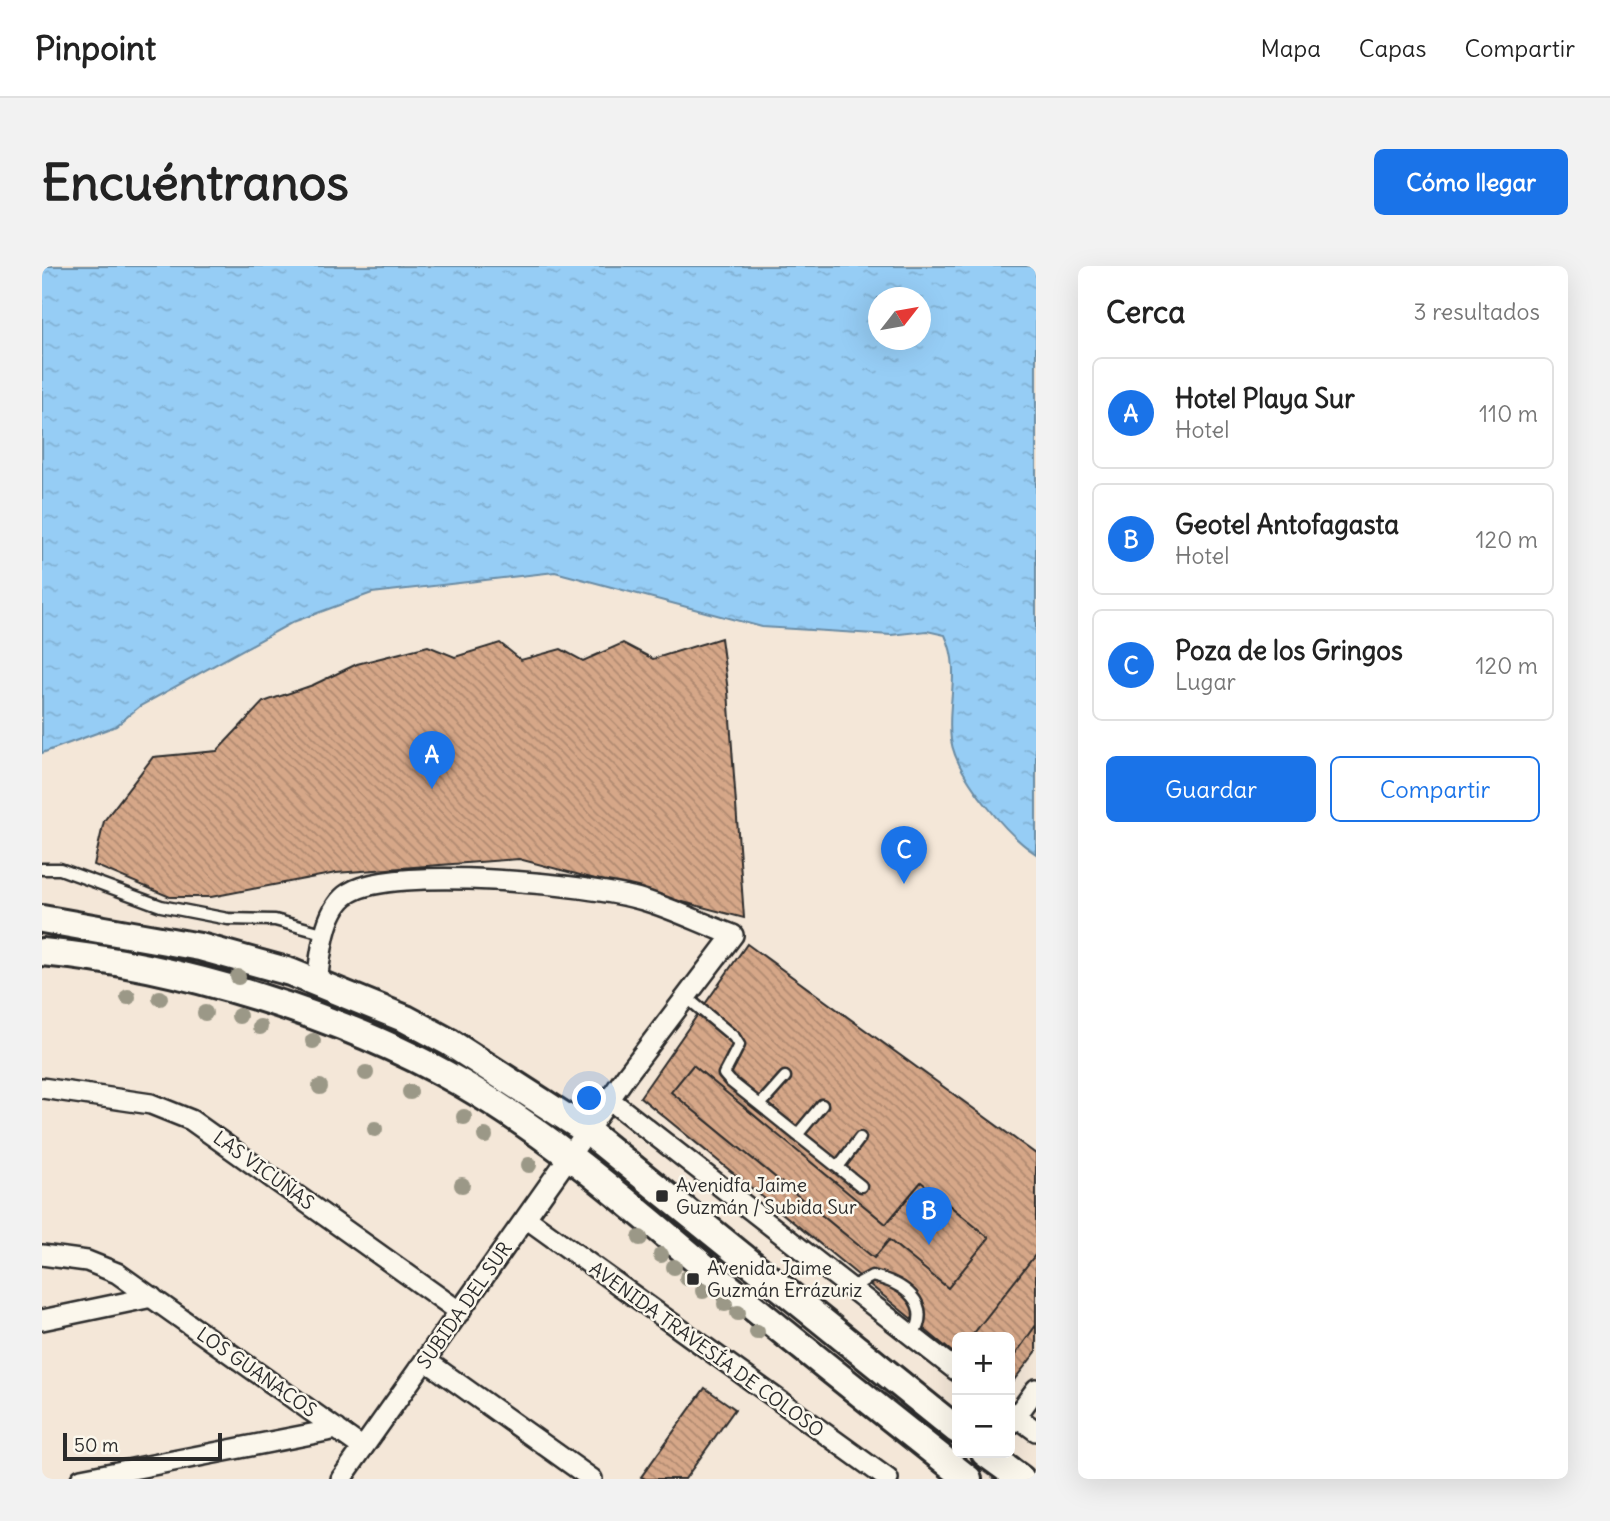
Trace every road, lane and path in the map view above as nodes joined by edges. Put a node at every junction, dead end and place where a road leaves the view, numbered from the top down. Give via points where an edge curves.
1 (42, 869) edge
2 (42, 919) edge
3 (326, 934) junction
4 (42, 952) edge
5 (317, 981) junction
6 (686, 997) junction
7 (785, 1077) dead end
8 (42, 1088) edge
9 (610, 1100) junction
10 (760, 1105) junction
11 (822, 1105) dead end
12 (587, 1131) junction
13 (797, 1135) junction
14 (860, 1138) dead end
15 (570, 1156) junction
16 (838, 1167) junction
17 (861, 1186) dead end
18 (526, 1219) junction
19 (42, 1255) edge
20 (850, 1288) junction
21 (152, 1297) junction
22 (460, 1312) junction
23 (42, 1320) edge
24 (913, 1336) junction
25 (425, 1360) junction
26 (952, 1367) edge
27 (1036, 1389) edge
28 (1015, 1414) edge
29 (1015, 1420) edge
30 (952, 1426) edge
31 (337, 1429) junction
32 (1036, 1431) edge
33 (363, 1448) junction
34 (986, 1458) edge
35 (993, 1458) edge
36 (81, 1479) edge
37 (341, 1479) edge
38 (592, 1479) edge
39 (888, 1479) edge
40 (968, 1479) edge
41 (975, 1479) edge
42 (1021, 1479) edge

1 - 3 lane via 60,869 161,906 228,919 275,920
2 - 5 main road via 200,947
3 - 5 street
3 - 6 street, SUBIDA DEL SUR via 335,906 349,892 382,883 461,878 533,882 642,900 733,935
4 - 15 main road via 198,981 323,1019 460,1083
5 - 12 main road via 449,1042
6 - 9 street, SUBIDA DEL SUR
6 - 10 lane via 734,1037 739,1045 724,1074
7 - 10 lane
8 - 22 street, LAS VICUÑAS via 151,1104 191,1119
9 - 12 street, SUBIDA DEL SUR
9 - 20 street
10 - 13 lane
11 - 13 lane
12 - 15 street, SUBIDA DEL SUR
12 - 30 main road
13 - 16 lane
14 - 16 lane
15 - 18 street, SUBIDA DEL SUR
15 - 40 main road
16 - 17 lane
18 - 22 street, SUBIDA DEL SUR
18 - 39 street, AVENIDA TRAVESÍA DE COLOSO
19 - 21 street, LOS GUANACOS via 98,1264
20 - 24 street
20 - 24 lane via 872,1276 905,1290 921,1310 921,1322
21 - 23 street
21 - 31 street, LOS GUANACOS
22 - 25 street, SUBIDA DEL SUR
24 - 26 street
25 - 33 street, SUBIDA DEL SUR
25 - 38 street
27 - 28 street
29 - 32 street
31 - 33 street, LOS GUANACOS
31 - 36 street
33 - 37 street, SUBIDA DEL SUR
34 - 41 street
35 - 42 main road

